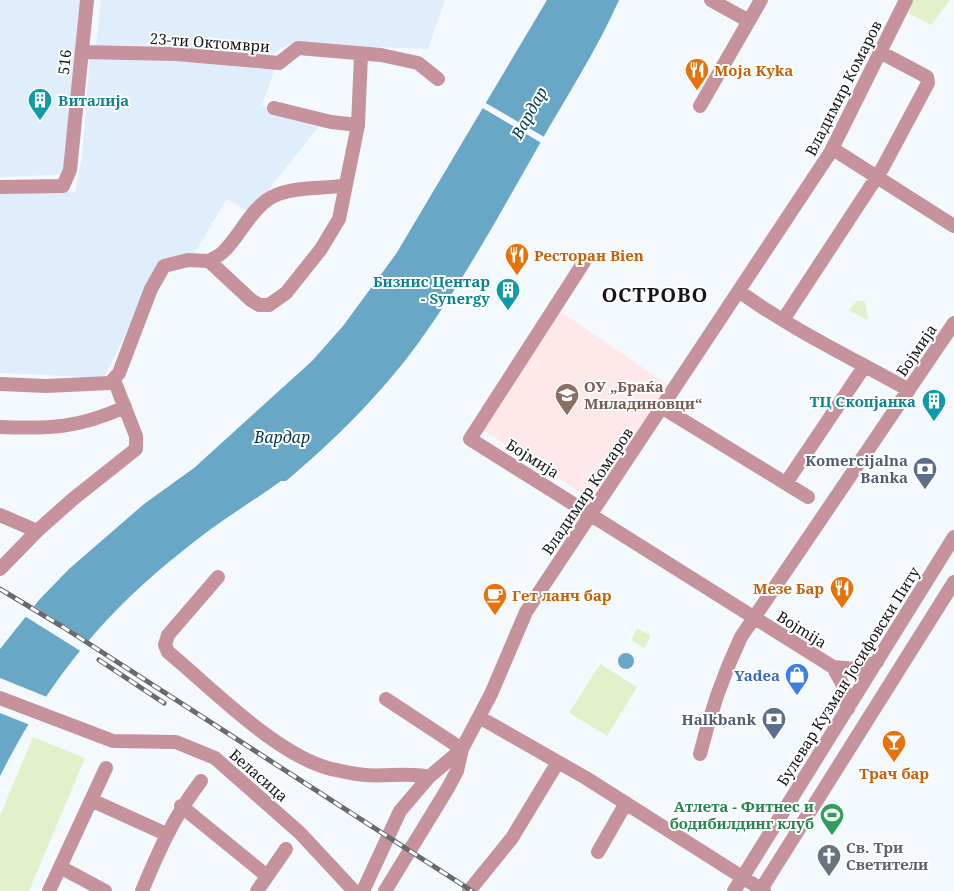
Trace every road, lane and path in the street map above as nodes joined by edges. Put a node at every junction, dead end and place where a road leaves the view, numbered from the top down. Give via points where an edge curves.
1 (87, 0) edge
2 (711, 0) edge
3 (761, 0) edge
4 (906, 0) edge
5 (749, 21) junction
6 (82, 52) junction
7 (880, 52) junction
8 (361, 54) junction
9 (438, 79) dead end
10 (700, 106) dead end
11 (274, 108) dead end
12 (358, 125) junction
13 (833, 149) junction
14 (877, 176) junction
15 (346, 185) junction
16 (0, 187) edge
17 (954, 226) edge
18 (209, 261) junction
19 (584, 262) dead end
20 (740, 292) junction
21 (784, 320) junction
22 (954, 323) edge
23 (864, 367) junction
24 (114, 380) junction
25 (0, 384) edge
26 (909, 390) junction
27 (125, 407) junction
28 (663, 408) junction
29 (0, 427) edge
30 (786, 483) junction
31 (808, 497) dead end
32 (590, 514) junction
33 (0, 515) edge
34 (37, 531) junction
35 (954, 537) edge
36 (0, 569) edge
37 (218, 577) dead end
38 (954, 582) edge
39 (754, 618) junction
40 (877, 662) junction
41 (833, 667) junction
42 (0, 698) edge
43 (386, 699) dead end
44 (848, 708) junction
45 (479, 717) junction
46 (462, 749) junction
47 (700, 754) dead end
48 (558, 762) junction
49 (106, 768) dead end
50 (430, 777) junction
51 (201, 780) dead end
52 (91, 800) junction
53 (626, 803) junction
54 (181, 806) junction
55 (166, 834) junction
56 (286, 849) dead end
57 (598, 852) dead end
58 (60, 867) junction
59 (267, 876) junction
60 (743, 878) junction
61 (259, 890) edge
62 (762, 890) edge
63 (49, 891) edge
64 (105, 891) edge
65 (142, 891) edge
66 (354, 891) edge
67 (363, 891) edge
68 (386, 891) edge
69 (469, 891) edge
70 (734, 891) edge

1 - 6 street, 516
2 - 5 street
3 - 5 street
4 - 7 street, Владимир Комаров
5 - 10 street
6 - 8 street, 23-ти Октомври via 176,54 279,63 298,48
6 - 16 street, 516 via 70,170 63,186
7 - 13 street, Владимир Комаров
7 - 14 street via 929,80
8 - 9 street, 23-ти Октомври via 418,63
8 - 12 street
11 - 12 street
12 - 15 street
13 - 14 street
13 - 20 street, Владимир Комаров
14 - 17 street
14 - 21 street
15 - 18 street via 308,189 267,200 225,251
15 - 18 street via 339,220 321,249 286,293 269,305 259,305 251,300
18 - 24 street via 188,260 164,266 151,289
19 - 32 street, Бојмија via 470,439
20 - 21 street
20 - 28 street, Владимир Комаров
21 - 23 street
22 - 26 street, Бојмија
23 - 26 street
23 - 30 street
24 - 25 street via 105,385
24 - 27 street
26 - 39 street, Бојмија
27 - 29 street via 76,425 47,429
27 - 34 street via 136,436 136,449
28 - 30 street
28 - 32 street, Владимир Комаров
30 - 31 street
32 - 39 street, Бојмија
32 - 45 street, Владимир Комаров via 526,612
33 - 34 street
34 - 36 street
35 - 40 street, Булевар Кузман Јосифовски Питу
37 - 50 street via 168,635 165,645 168,652 269,736 299,756 330,768 365,775 420,774
38 - 62 street
39 - 41 street, Bojmija
39 - 47 street, Бојмија via 727,667 710,713
40 - 41 street via 856,669
40 - 44 street, Булевар Кузман Јосифовски Питу
41 - 44 street via 843,685
42 - 66 street, Беласица via 113,741 176,742 215,758 300,833
43 - 46 street
44 - 60 street, Булевар Кузман Јосифовски Питу
45 - 46 street, Владимир Комаров
45 - 48 street
46 - 50 street, Владимир Комаров
46 - 68 street, Владимир Комаров via 457,771 448,788
48 - 53 street
48 - 69 street via 512,838
49 - 52 street
50 - 67 street, Владимир Комаров via 400,811
51 - 54 street
52 - 55 street
52 - 58 street
53 - 57 street
53 - 60 street
54 - 55 street
54 - 59 street
55 - 65 street
56 - 59 street
58 - 63 street
58 - 64 street
59 - 61 street
60 - 62 street
60 - 70 street

